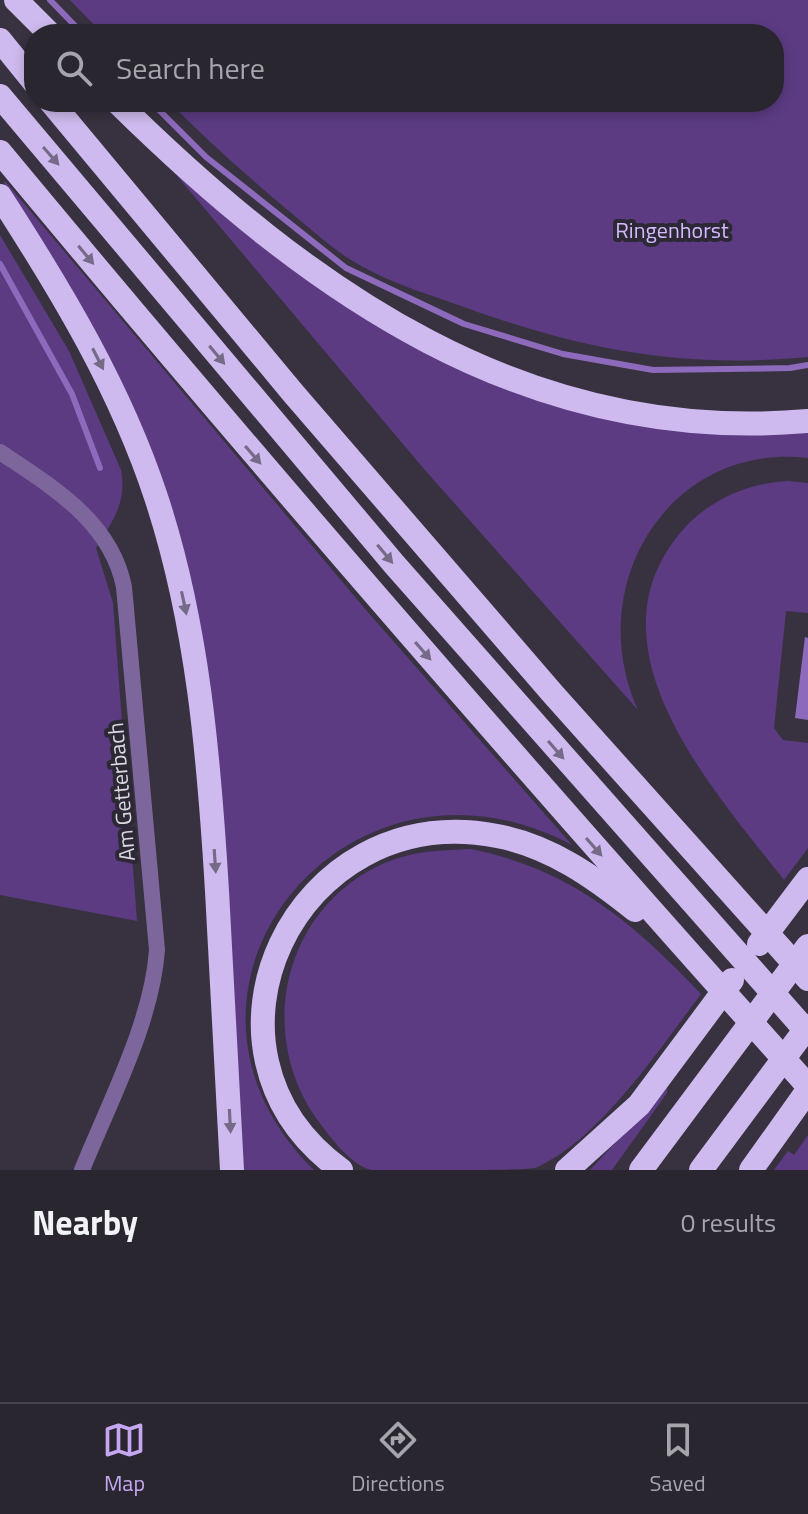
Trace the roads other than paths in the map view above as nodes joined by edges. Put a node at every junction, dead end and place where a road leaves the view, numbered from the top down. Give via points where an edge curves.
1 (16, 0) edge
2 (40, 24) edge
3 (0, 40) edge
4 (24, 70) edge
5 (0, 96) edge
6 (59, 112) edge
7 (128, 112) edge
8 (0, 152) edge
9 (0, 196) edge
10 (808, 421) edge
11 (0, 452) edge
12 (807, 880) edge
13 (808, 946) edge
14 (687, 951) junction
15 (808, 979) edge
16 (808, 1026) edge
17 (808, 1033) edge
18 (804, 1094) edge
19 (82, 1170) edge
20 (232, 1170) edge
21 (341, 1170) edge
22 (567, 1170) edge
23 (641, 1170) edge
24 (701, 1170) edge
25 (751, 1170) edge

1 - 2 highway
3 - 4 highway
5 -> 17 highway via 394,564
6 - 15 highway via 312,416
7 - 10 highway via 192,173 304,264 385,319 473,365 560,398 634,416 729,425
8 -> 14 highway via 240,441
9 -> 20 highway via 81,326 123,411 179,575 208,767
11 - 19 street, Am Getterbach via 77,506 108,542 120,565 127,615 157,950 146,1007
12 - 22 highway via 639,1105
13 - 23 highway
14 - 18 highway
14 - 21 highway via 592,877 512,840 434,832 391,841 355,858 297,913 272,966 265,1006 271,1072 286,1108 313,1146
16 - 24 highway
18 - 25 highway

